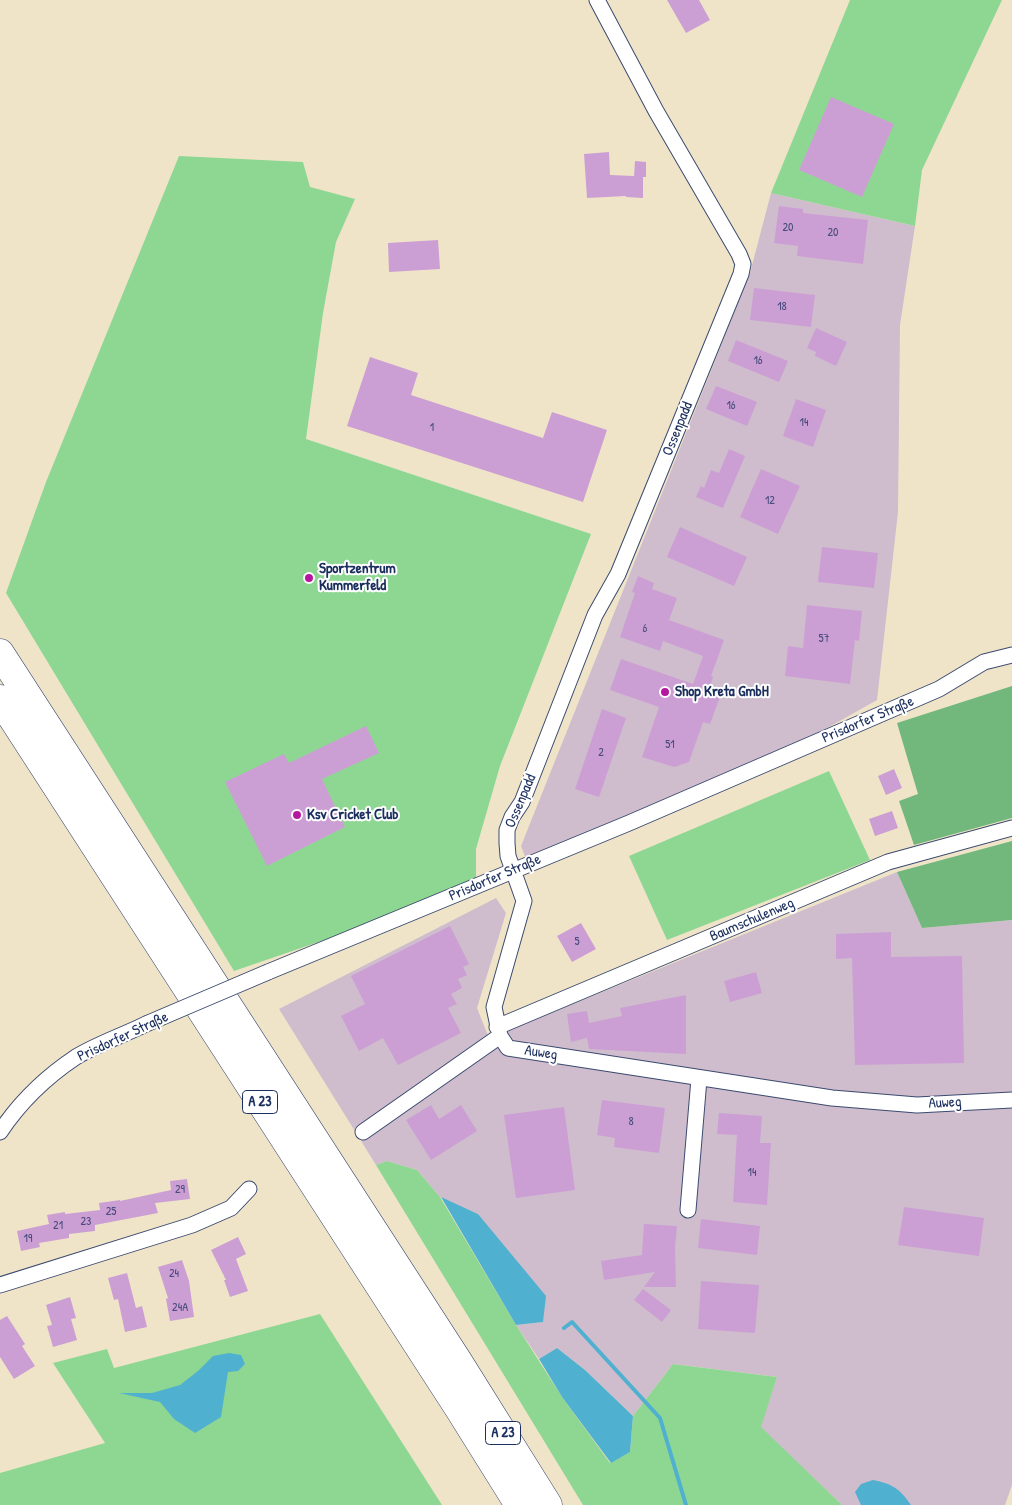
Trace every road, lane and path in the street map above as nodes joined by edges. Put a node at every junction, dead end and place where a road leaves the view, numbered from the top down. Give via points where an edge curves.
1 (597, 0) edge
2 (0, 653) edge
3 (1012, 655) edge
4 (0, 699) edge
5 (1012, 828) edge
6 (514, 870) junction
7 (498, 1032) junction
8 (699, 1078) junction
9 (1012, 1100) edge
10 (0, 1132) edge
11 (363, 1132) dead end
12 (249, 1190) dead end
13 (688, 1210) dead end
14 (0, 1285) edge
15 (519, 1505) edge
16 (548, 1505) edge

1 - 6 street, Ossenpadd via 743,264 618,574 595,615 522,802 507,830 508,856
2 - 16 highway, A 23
3 - 6 street, Prisdorfer Straße via 984,662 939,689 889,712
4 - 15 highway, A 23
5 - 7 street, Baumschulenweg via 888,862
6 - 7 street via 524,901 494,1007
6 - 10 street, Prisdorfer Straße, bridge via 146,1024 77,1057 40,1085 13,1112
7 - 8 street, Auweg via 508,1048
7 - 11 street, Baumschulenweg
8 - 9 street, Auweg via 832,1098 917,1105
8 - 13 street
12 - 14 street via 231,1208 192,1225

